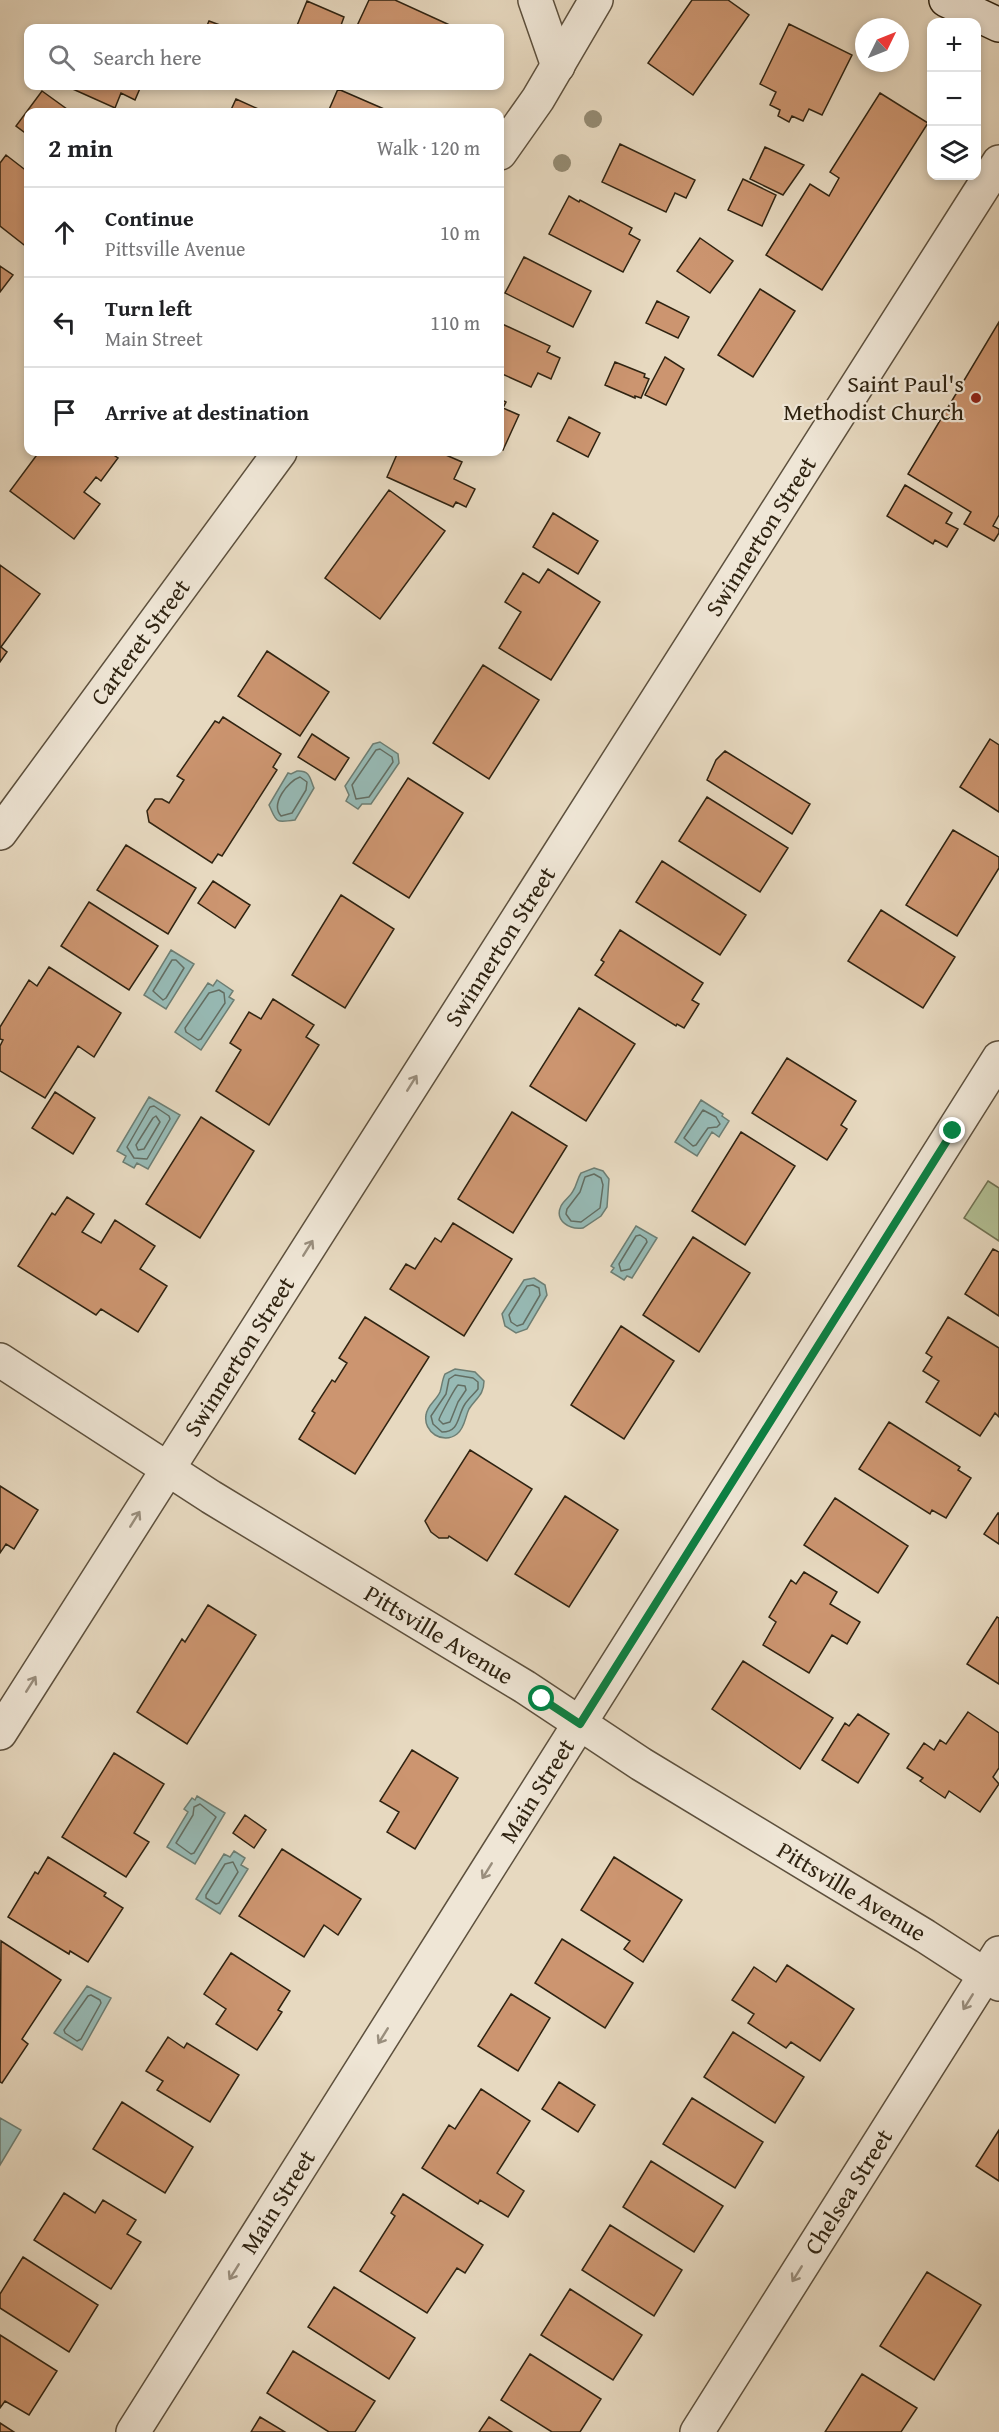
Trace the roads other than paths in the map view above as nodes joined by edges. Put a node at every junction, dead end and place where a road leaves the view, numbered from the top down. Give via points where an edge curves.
1 (535, 0) edge
2 (596, 0) edge
3 (946, 0) edge
4 (999, 25) edge
5 (558, 66) junction
6 (504, 147) edge
7 (999, 162) edge
8 (277, 456) edge
9 (0, 833) edge
10 (999, 1058) edge
11 (0, 1360) edge
12 (167, 1469) junction
13 (580, 1724) junction
14 (0, 1733) edge
15 (994, 1970) edge
16 (133, 2432) edge
17 (697, 2432) edge

1 - 5 street
2 - 5 street
3 - 4 street
5 - 6 street
12 -> 7 street, Swinnerton Street
8 - 9 street, Carteret Street
10 - 13 street, Main Street
11 - 12 street, Pittsville Avenue
12 - 13 street, Pittsville Avenue
14 -> 12 street, Swinnerton Street
13 - 15 street, Pittsville Avenue via 925,1936
13 -> 16 street, Main Street
15 -> 17 street, Chelsea Street

